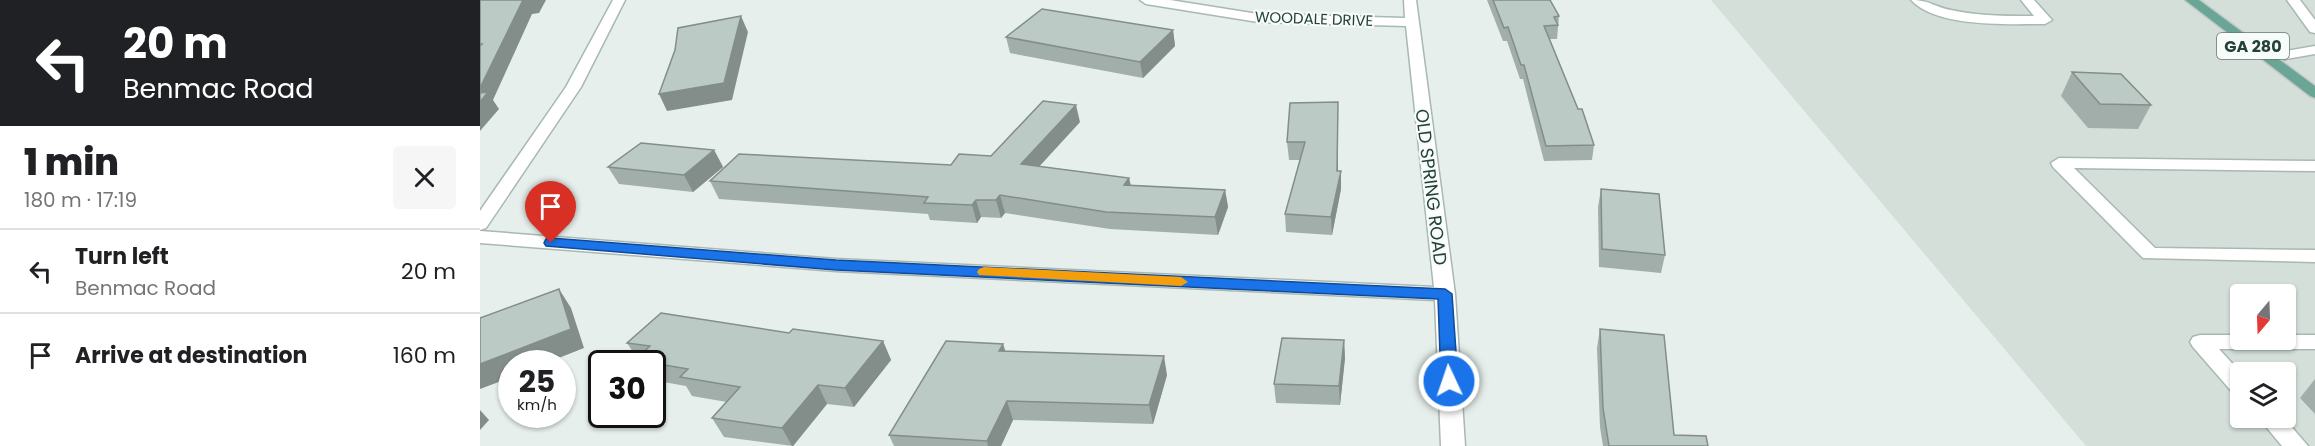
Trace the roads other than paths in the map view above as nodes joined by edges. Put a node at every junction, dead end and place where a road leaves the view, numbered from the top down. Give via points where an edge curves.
1 (619, 0) edge
2 (1146, 0) edge
3 (1410, 0) edge
4 (1917, 0) edge
5 (2027, 0) edge
6 (2191, 0) edge
7 (2293, 0) edge
8 (1411, 22) junction
9 (2315, 29) edge
10 (2315, 50) edge
11 (2269, 58) junction
12 (2315, 93) edge
13 (2315, 166) edge
14 (480, 224) edge
15 (480, 237) edge
16 (2315, 256) edge
17 (1445, 294) junction
18 (2315, 342) edge
19 (2230, 375) edge
20 (2279, 428) edge
21 (1453, 446) edge
22 (2296, 446) edge

1 - 14 street via 569,94
2 - 8 street, WOODALE DRIVE via 1258,18
3 - 8 street, OLD SPRING ROAD
4 - 5 street via 1959,16 2045,20
6 - 11 main road, GA 280
7 - 9 street
8 - 17 street, OLD SPRING ROAD
10 - 11 street
11 - 12 main road, GA 280
13 - 16 street via 2059,163 2151,254
15 - 17 street via 836,265
17 - 21 street, OLD SPRING ROAD
18 - 19 street via 2200,342
20 - 22 street

